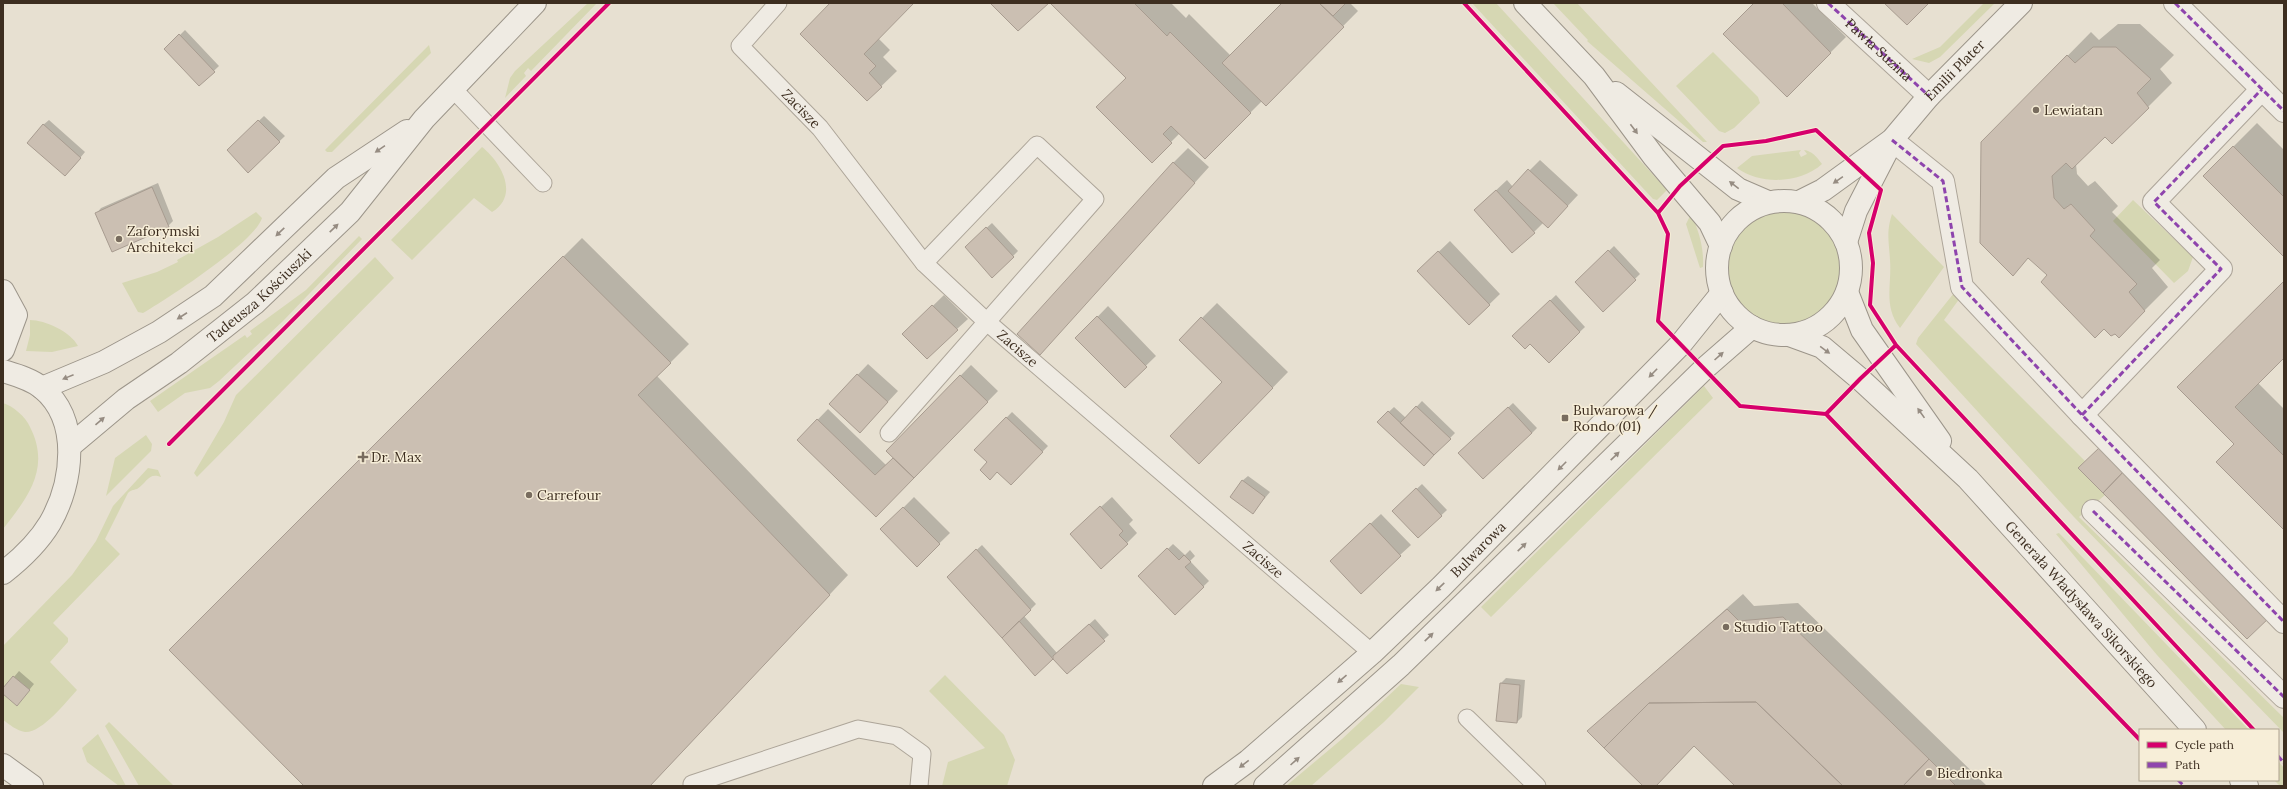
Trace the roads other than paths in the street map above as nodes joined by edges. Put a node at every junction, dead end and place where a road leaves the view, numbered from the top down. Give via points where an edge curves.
1 (535, 3) edge
2 (778, 3) edge
3 (1525, 3) edge
4 (1828, 3) edge
5 (2021, 3) edge
6 (2175, 3) edge
7 (1594, 76) junction
8 (454, 90) junction
9 (2262, 90) junction
10 (1929, 96) junction
11 (2284, 111) edge
12 (424, 119) junction
13 (1892, 140) junction
14 (544, 183) dead end
15 (1768, 202) junction
16 (1798, 202) junction
17 (1846, 242) junction
18 (1721, 246) junction
19 (924, 262) junction
20 (3, 291) edge
21 (1847, 292) junction
22 (1722, 293) junction
23 (987, 322) junction
24 (1752, 327) junction
25 (1789, 335) junction
26 (3, 350) edge
27 (3, 371) edge
28 (42, 388) junction
29 (2082, 415) junction
30 (889, 434) dead end
31 (70, 446) junction
32 (1968, 479) junction
33 (2093, 511) dead end
34 (3, 573) edge
35 (2284, 622) edge
36 (1372, 653) junction
37 (2284, 698) edge
38 (1467, 718) dead end
39 (2194, 729) edge
40 (3, 765) edge
41 (692, 784) dead end
42 (32, 786) edge
43 (919, 786) edge
44 (1214, 786) edge
45 (1265, 786) edge
46 (1536, 786) edge

1 - 8 street, Tadeusza Kościuszki
2 - 19 lane, Zacisze via 740,46 820,128
3 - 7 street
4 - 10 street, Pawła Suzina
5 - 10 street, Emilii Plater
6 - 9 street
15 -> 7 street via 1738,189
7 -> 18 street via 1654,157 1710,223
8 - 12 street, Tadeusza Kościuszki
8 - 14 lane
9 - 11 street
9 - 29 street via 2154,202 2221,269
10 - 13 street, Emilii Plater
12 -> 28 street, Tadeusza Kościuszki via 336,178 213,296 159,332 104,362
31 -> 12 street, Tadeusza Kościuszki via 126,399 179,363 255,303 350,212
13 -> 16 street, Emilii Plater via 1823,190
13 - 17 street, Emilii Plater via 1856,211
13 - 29 street via 1943,181 1962,287
15 - 16 street
15 - 18 street via 1739,218 1728,231
16 - 17 street via 1826,215
17 - 21 street via 1851,259 1851,276
18 - 22 street via 1717,262
19 - 23 lane, Zacisze
19 - 23 lane via 1037,145 1095,199
20 - 26 street via 16,315
21 - 25 street via 1838,309 1824,322 1808,331
32 -> 21 street, Generała Władysława Sikorskiego via 1862,330
22 - 24 street via 1734,313
22 -> 36 street, Bulwarowa via 1675,351
23 - 30 lane
23 - 36 lane, Zacisze
24 - 25 street via 1770,334
45 -> 24 street, Bulwarowa via 1401,665 1705,368
25 -> 32 street, Generała Władysława Sikorskiego via 1822,347 1860,378
27 - 28 street via 20,376
28 - 31 street via 56,404
29 - 35 street
31 - 34 street via 65,486 50,522 26,554
32 - 39 street, Generała Władysława Sikorskiego
33 - 37 street
36 -> 44 street, Bulwarowa via 1248,761
38 - 46 lane
40 - 42 street
41 - 43 lane via 858,729 897,736 922,754

